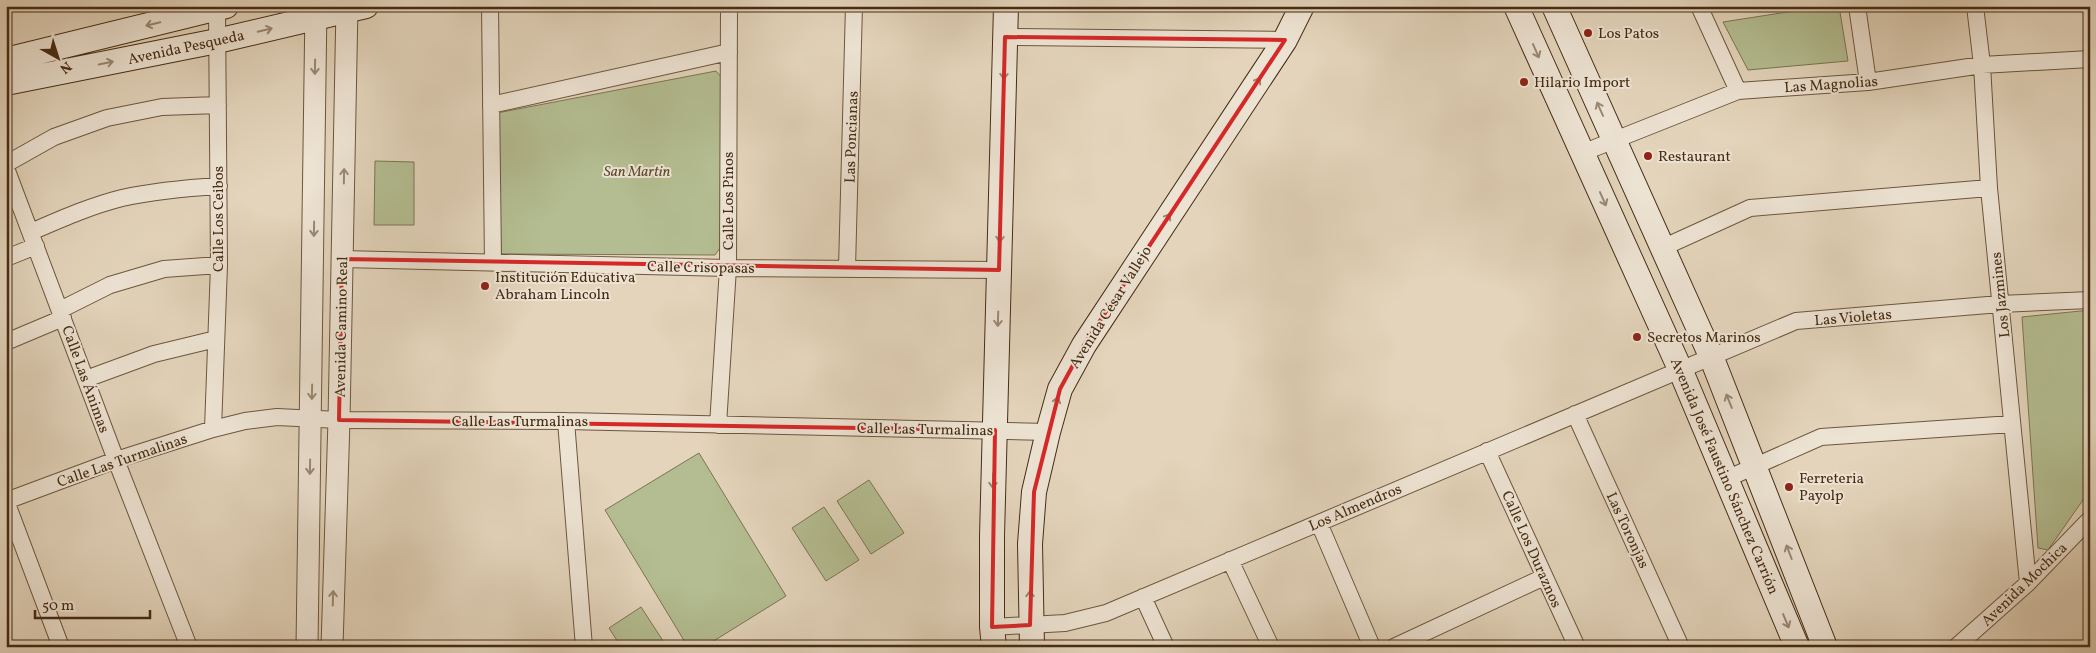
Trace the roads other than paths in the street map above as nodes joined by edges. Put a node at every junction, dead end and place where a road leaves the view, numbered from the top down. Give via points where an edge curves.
1 (490, 6) edge
2 (729, 6) edge
3 (854, 6) edge
4 (1006, 6) edge
5 (1302, 6) edge
6 (1516, 6) edge
7 (1554, 6) edge
8 (1699, 6) edge
9 (1857, 6) edge
10 (1975, 6) edge
11 (222, 7) edge
12 (353, 8) edge
13 (316, 12) edge
14 (1005, 37) junction
15 (1285, 40) junction
16 (217, 41) junction
17 (729, 52) junction
18 (2090, 59) edge
19 (6, 60) edge
20 (1982, 65) junction
21 (1868, 82) junction
22 (6, 83) edge
23 (1738, 91) junction
24 (218, 105) junction
25 (491, 105) junction
26 (1614, 140) junction
27 (1582, 153) junction
28 (6, 164) edge
29 (6, 168) edge
30 (219, 186) junction
31 (1989, 188) junction
32 (33, 239) junction
33 (1662, 248) junction
34 (6, 258) edge
35 (342, 260) junction
36 (493, 263) junction
37 (219, 265) junction
38 (728, 268) junction
39 (847, 268) junction
40 (999, 270) junction
41 (2090, 300) edge
42 (2000, 304) junction
43 (62, 314) junction
44 (216, 339) junction
45 (6, 342) edge
46 (1711, 356) junction
47 (1680, 369) junction
48 (86, 379) junction
49 (1575, 414) junction
50 (312, 419) junction
51 (339, 420) junction
52 (566, 421) junction
53 (2012, 424) junction
54 (718, 425) junction
55 (213, 429) junction
56 (994, 430) junction
57 (1048, 432) junction
58 (1487, 451) junction
59 (116, 460) junction
60 (1755, 465) junction
61 (1726, 479) junction
62 (6, 501) edge
63 (2090, 519) edge
64 (1319, 523) junction
65 (1230, 560) junction
66 (1544, 577) junction
67 (2028, 583) junction
68 (1143, 597) junction
69 (1031, 636) edge
70 (993, 637) edge
71 (60, 647) edge
72 (189, 647) edge
73 (307, 647) edge
74 (332, 647) edge
75 (584, 647) edge
76 (1166, 647) edge
77 (1271, 647) edge
78 (1372, 647) edge
79 (1394, 647) edge
80 (1577, 647) edge
81 (1681, 647) edge
82 (1797, 647) edge
83 (1825, 647) edge
84 (1956, 647) edge

1 - 25 street
2 - 17 street, Calle Los Pinos
3 - 39 street, Las Poncianas
4 - 14 main road
5 - 15 main road, Avenida César Vallejo
6 -> 27 main road, Avenida José Faustino Sánchez Carrión
26 -> 7 main road, Avenida José Faustino Sánchez Carrión
8 - 23 street
9 - 21 street
10 - 20 street, Los Jazmines
11 - 16 street, Calle Los Ceibos
11 -> 19 main road, Avenida Pesqueda
12 - 13 main road, Avenida Pesqueda
35 -> 12 street, Avenida Camino Real
16 -> 13 main road, Avenida Pesqueda
13 -> 50 street, Avenida Camino Real
14 - 15 street
14 -> 40 main road
57 -> 15 main road, Avenida César Vallejo via 1060,390 1084,345
22 -> 16 main road, Avenida Pesqueda
16 - 24 street, Calle Los Ceibos
17 - 25 street
17 - 38 street, Calle Los Pinos
18 - 20 street, Las Magnolias
20 - 21 street, Las Magnolias
20 - 31 street, Los Jazmines
21 - 23 street, Las Magnolias
23 - 26 street, Las Magnolias
24 - 28 street via 162,107 107,118 54,137
24 - 30 street, Calle Los Ceibos
25 - 36 street
26 - 27 street, Las Magnolias
26 - 33 main road, Avenida José Faustino Sánchez Carrión
27 -> 47 main road, Avenida José Faustino Sánchez Carrión
29 - 32 street, Calle Las Ánimas
30 - 32 street via 122,198 75,213
30 - 37 street, Calle Los Ceibos
31 - 33 street via 1750,208
31 - 42 street, Los Jazmines
32 - 34 street
32 - 43 street, Calle Las Ánimas
33 - 46 main road, Avenida José Faustino Sánchez Carrión
35 - 36 street, Calle Crisopasas
35 - 51 street, Avenida Camino Real
36 - 38 street, Calle Crisopasas
37 - 43 street via 164,270 110,285
37 - 44 street, Calle Los Ceibos
38 - 39 street, Calle Crisopasas
38 - 54 street, Calle Los Pinos
39 - 40 street, Calle Crisopasas
40 -> 56 main road
41 - 42 street, Las Violetas
42 - 46 street, Las Violetas via 1796,322
42 - 53 street, Los Jazmines
43 - 45 street
43 - 48 street, Calle Las Ánimas
44 - 48 street via 154,354
44 - 55 street, Calle Los Ceibos
46 - 47 street, Los Almendros
60 -> 46 main road, Avenida José Faustino Sánchez Carrión
47 - 49 street, Los Almendros
47 - 61 main road, Avenida José Faustino Sánchez Carrión
48 - 59 street, Calle Las Ánimas
49 - 58 street, Los Almendros
49 - 81 street, Las Toronjas
50 - 51 street, Calle Las Turmalinas
50 - 55 street, Calle Las Turmalinas via 277,417
50 -> 73 street, Avenida Camino Real
51 - 52 street, Calle Las Turmalinas
74 -> 51 street, Avenida Camino Real
52 - 54 street, Calle Las Turmalinas
52 - 75 street
53 - 60 street via 1821,437
53 - 67 street, Los Jazmines
54 - 56 street, Calle Las Turmalinas
55 - 59 street, Calle Las Turmalinas
56 - 57 street, Calle Las Turmalinas
56 -> 70 main road
69 -> 57 main road, Avenida César Vallejo via 1030,544 1034,492
58 - 64 street, Los Almendros
58 - 66 street, Calle Los Duraznos
59 - 62 street, Calle Las Turmalinas
59 - 72 street, Calle Las Ánimas
60 - 61 street
83 -> 60 main road, Avenida José Faustino Sánchez Carrión
61 -> 82 main road, Avenida José Faustino Sánchez Carrión
62 - 71 street
63 - 67 street, Avenida Mochica
64 - 65 street, Los Almendros
64 - 78 street
65 - 68 street, Los Almendros
65 - 77 street
66 - 79 street
66 - 80 street, Calle Los Duraznos
67 - 84 street, Avenida Mochica
68 - 69 street, Los Almendros via 1106,613
68 - 76 street
69 - 70 street, Los Almendros

